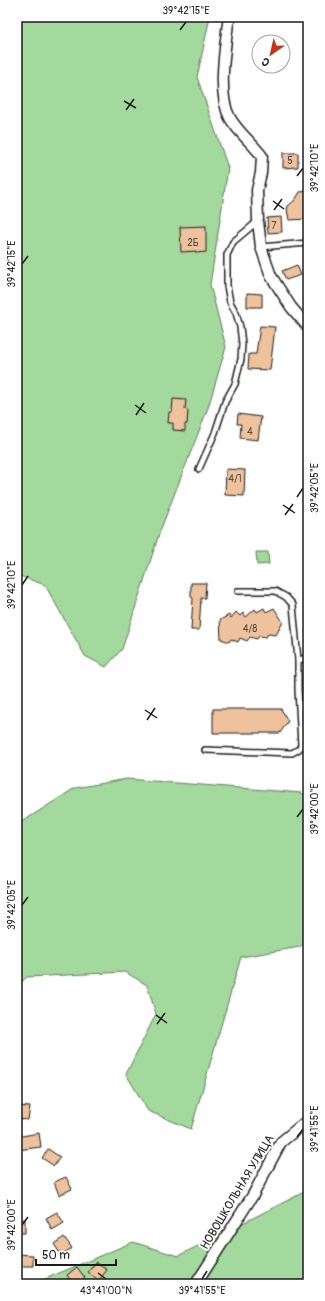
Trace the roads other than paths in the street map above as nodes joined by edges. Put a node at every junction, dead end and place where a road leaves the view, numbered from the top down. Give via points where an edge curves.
1 (231, 17) edge
2 (258, 221) junction
3 (308, 244) edge
4 (261, 247) junction
5 (308, 327) edge
6 (199, 469) dead end
7 (238, 590) dead end
8 (308, 658) edge
9 (298, 660) junction
10 (205, 750) dead end
11 (308, 1120) edge
12 (196, 1284) edge

1 - 2 street via 223,71 224,101 230,117 262,156
2 - 4 street
2 - 6 lane via 233,242 227,255 230,302 240,327 241,359 235,384 225,402
3 - 4 lane
4 - 5 street via 271,276 291,307
7 - 9 lane via 276,592 286,597 293,605
8 - 9 lane
9 - 10 lane via 301,745 299,749 292,753
11 - 12 street, НОВОШКОЛЬНАЯ УЛИЦА via 280,1142 253,1195

